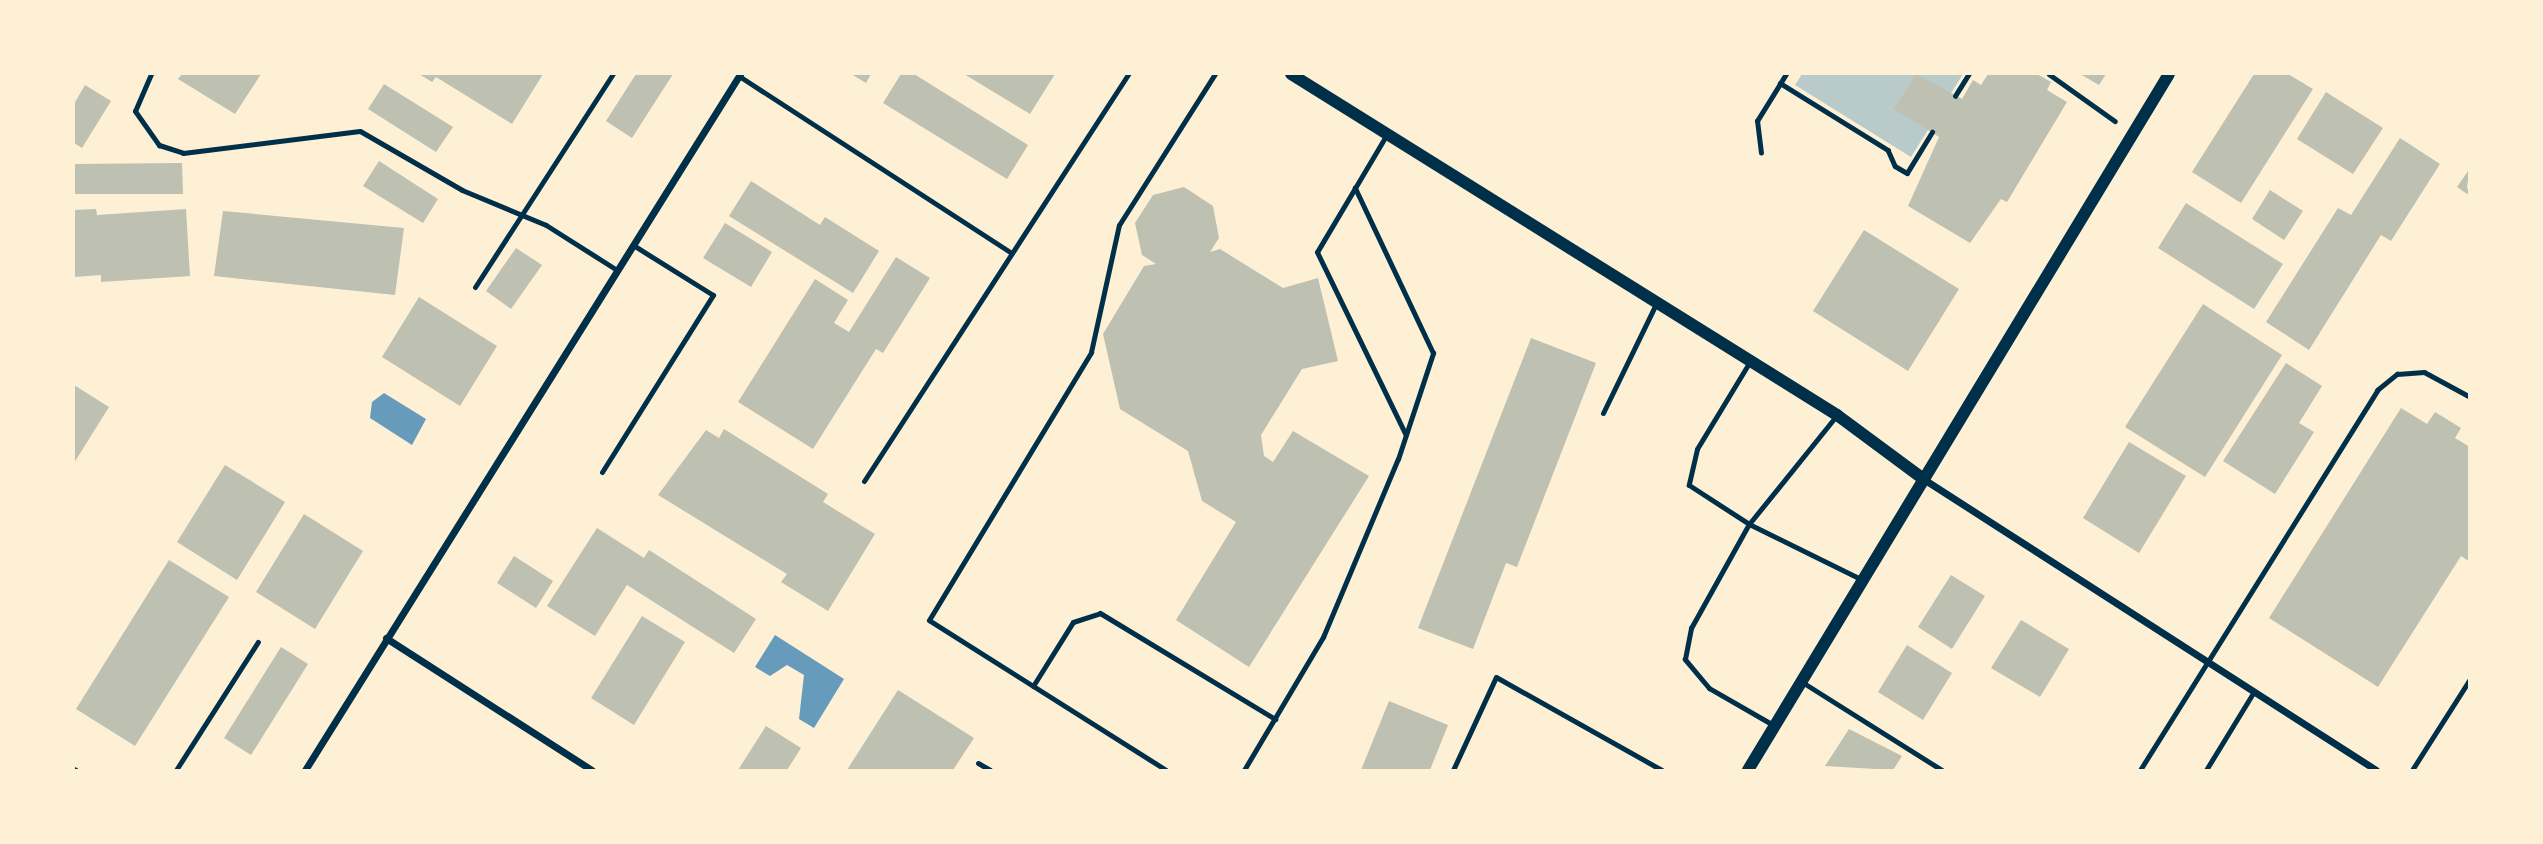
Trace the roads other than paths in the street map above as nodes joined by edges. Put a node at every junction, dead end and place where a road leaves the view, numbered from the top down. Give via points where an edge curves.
1 (151, 74) edge
2 (613, 74) edge
3 (1128, 74) edge
4 (1215, 74) edge
5 (1291, 74) edge
6 (2169, 74) edge
7 (739, 75) edge
8 (1387, 134) junction
9 (1355, 188) junction
10 (521, 216) junction
11 (633, 245) junction
12 (1012, 253) junction
13 (617, 270) junction
14 (475, 287) dead end
15 (1658, 302) junction
16 (1750, 361) junction
17 (2469, 397) edge
18 (1603, 413) dead end
19 (1838, 415) junction
20 (1406, 435) junction
21 (603, 472) dead end
22 (1925, 480) junction
23 (864, 481) dead end
24 (1749, 524) junction
25 (1864, 580) junction
26 (386, 638) junction
27 (258, 642) dead end
28 (2207, 664) junction
29 (2469, 679) edge
30 (1802, 682) junction
31 (1033, 686) junction
32 (2253, 693) junction
33 (1275, 719) junction
34 (1775, 726) junction
35 (978, 763) dead end
36 (176, 771) edge
37 (305, 771) edge
38 (592, 771) edge
39 (990, 771) edge
40 (1166, 771) edge
41 (1244, 771) edge
42 (1453, 771) edge
43 (1662, 771) edge
44 (1748, 771) edge
45 (1942, 771) edge
46 (2140, 771) edge
47 (2206, 771) edge
48 (2376, 771) edge
49 (2412, 771) edge

1 - 10 lane via 135,111 159,145 183,153 360,131
2 - 10 lane
3 - 12 lane
4 - 31 lane via 1119,225 1091,352 929,620
5 - 8 street
6 - 22 street
7 - 11 street
7 - 12 lane
8 - 9 lane
8 - 15 street
9 - 20 lane via 1433,353
9 - 20 lane via 1317,252
10 - 13 lane
10 - 14 lane
11 - 13 street
11 - 21 lane via 713,295
12 - 23 lane
13 - 26 street
15 - 16 street
15 - 18 lane
16 - 19 street
16 - 24 lane via 1697,449 1689,485
17 - 28 lane via 2424,372 2397,374 2377,390
19 - 22 street
19 - 24 lane
20 - 33 lane via 1323,638
22 - 25 street
22 - 28 street
24 - 25 lane
24 - 34 lane via 1691,628 1685,659 1709,688
25 - 30 street
26 - 37 street
26 - 38 street
27 - 36 lane
28 - 32 street
28 - 46 lane
29 - 49 lane
30 - 34 street
30 - 45 lane
31 - 33 lane via 1073,622 1100,613
31 - 40 lane
32 - 47 lane
32 - 48 street
33 - 41 lane
34 - 44 street
35 - 39 lane
42 - 43 lane via 1496,677

